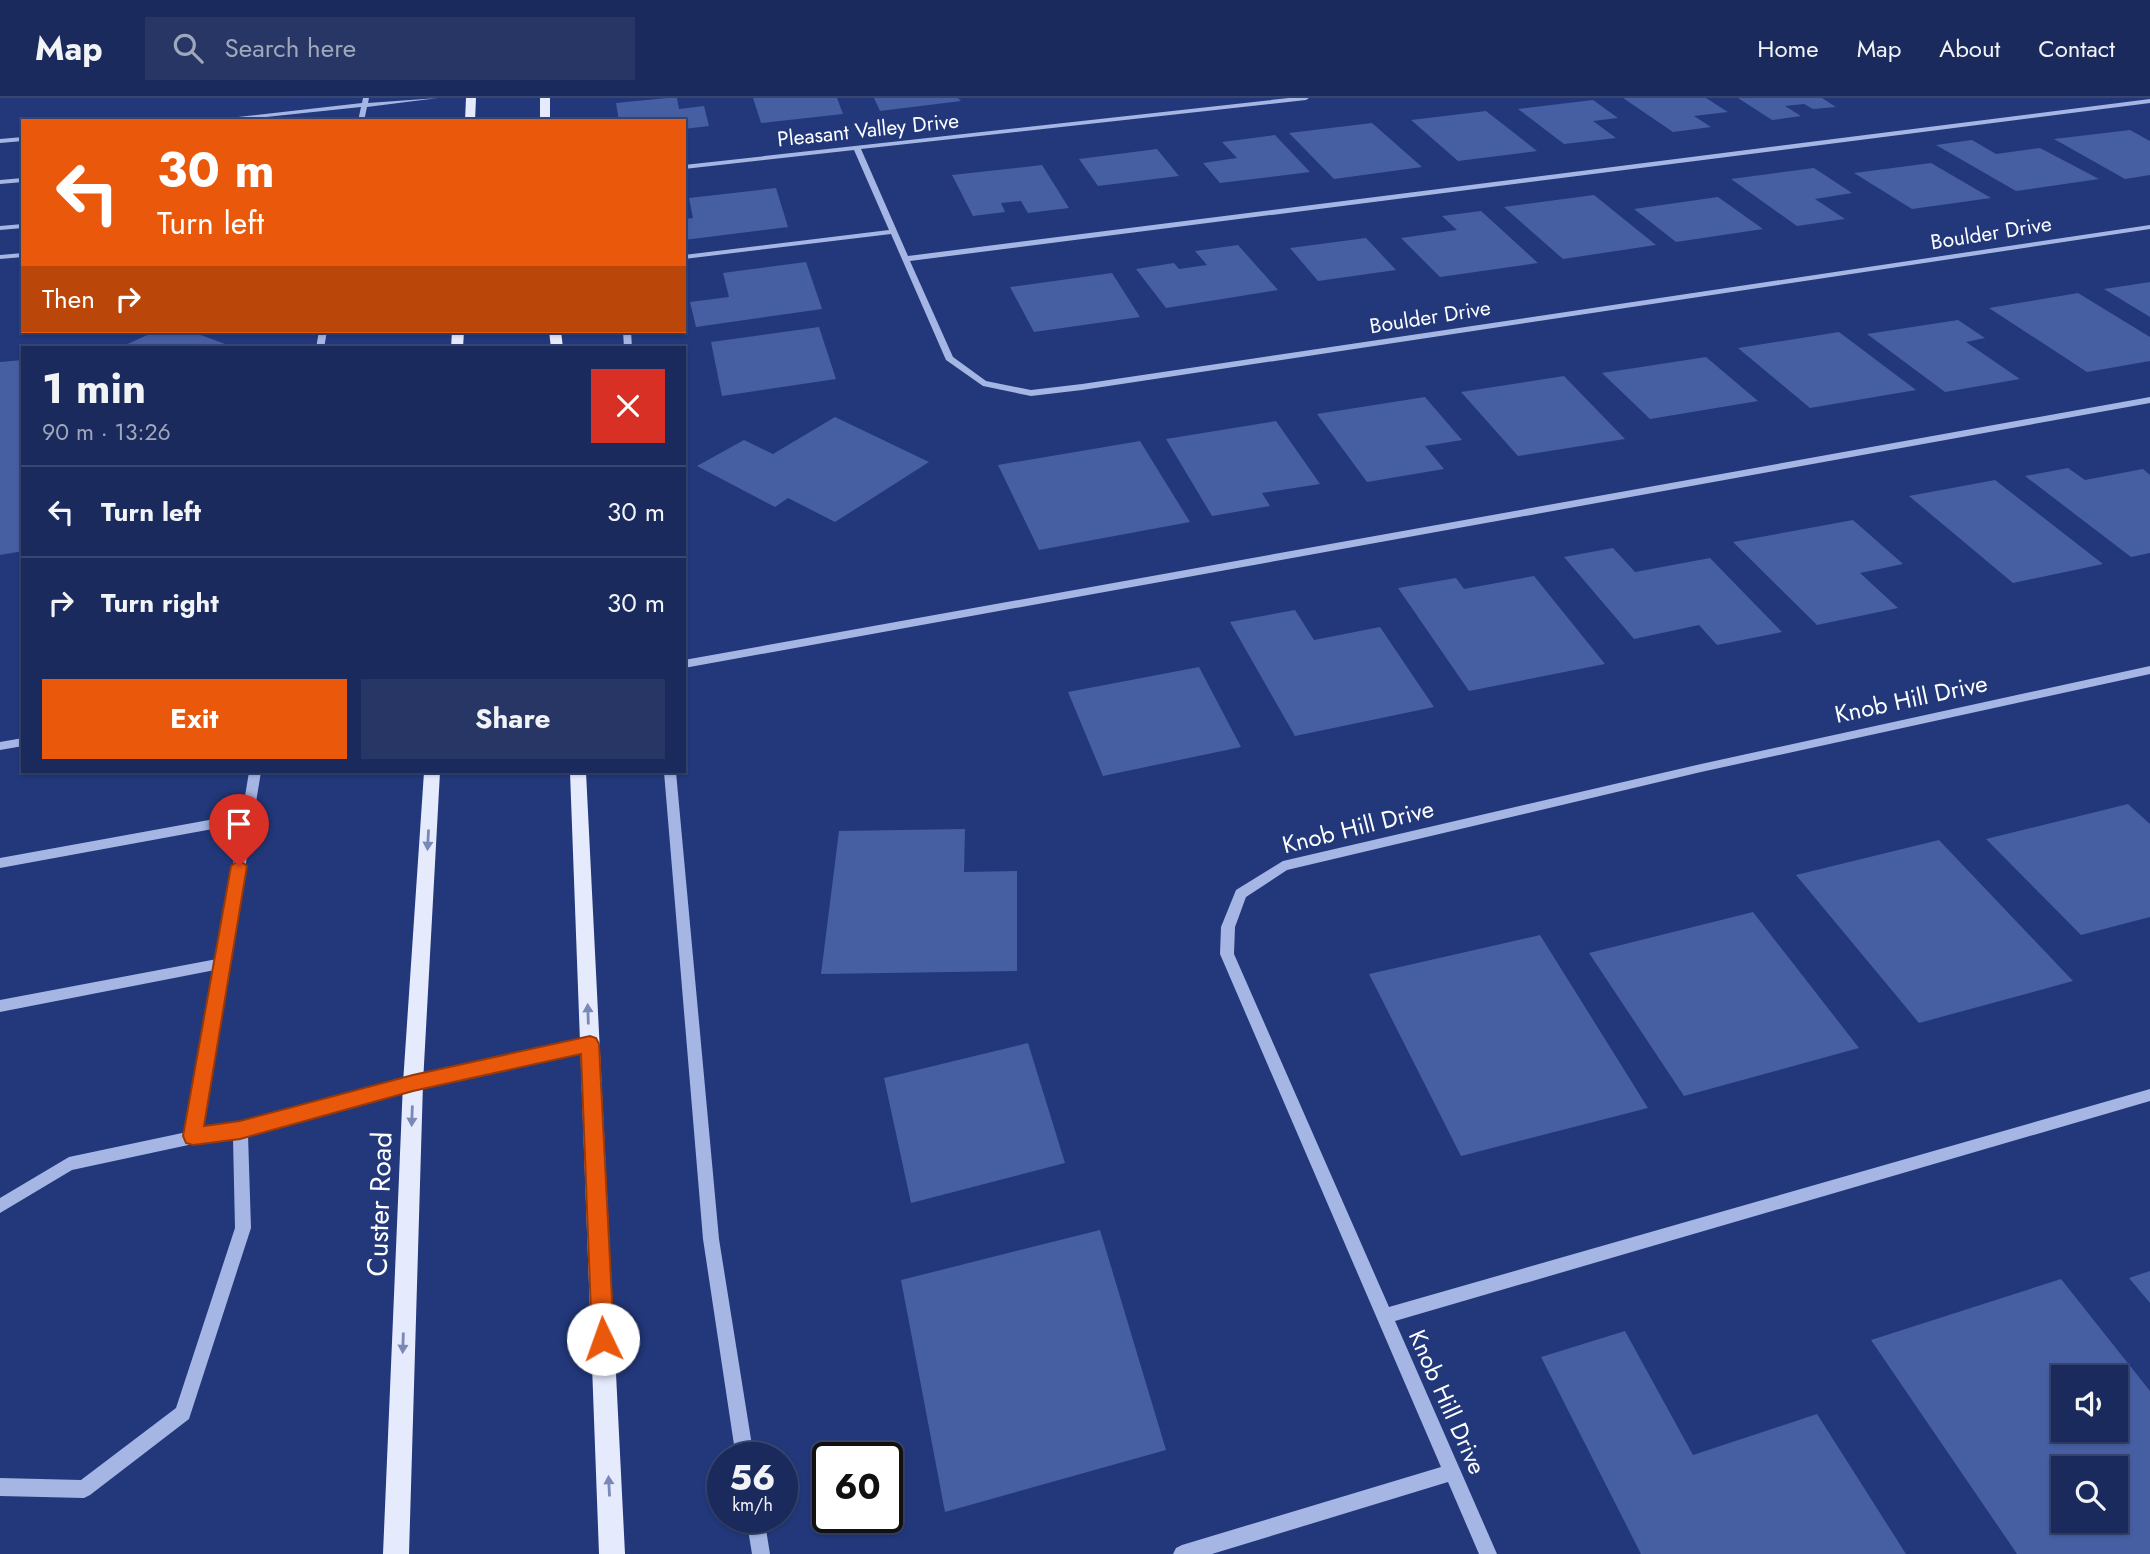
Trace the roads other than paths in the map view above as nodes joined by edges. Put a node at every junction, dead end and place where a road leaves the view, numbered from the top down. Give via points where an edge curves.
1 (435, 98) edge
2 (471, 98) edge
3 (545, 98) edge
4 (1306, 98) edge
5 (2145, 101) edge
6 (365, 102) edge
7 (222, 119) edge
8 (470, 119) edge
9 (545, 119) edge
10 (21, 139) edge
11 (0, 141) edge
12 (857, 149) junction
13 (686, 167) edge
14 (21, 180) edge
15 (0, 182) edge
16 (21, 226) edge
17 (2150, 227) edge
18 (0, 228) edge
19 (893, 232) junction
20 (21, 255) edge
21 (0, 257) edge
22 (686, 257) edge
23 (906, 260) junction
24 (2150, 400) edge
25 (686, 664) edge
26 (2150, 670) edge
27 (21, 742) edge
28 (0, 746) edge
29 (255, 773) edge
30 (432, 773) edge
31 (578, 773) edge
32 (670, 773) edge
33 (247, 818) junction
34 (0, 863) edge
35 (222, 962) junction
36 (0, 1006) edge
37 (590, 1044) junction
38 (413, 1083) junction
39 (2150, 1095) edge
40 (240, 1130) junction
41 (193, 1136) junction
42 (0, 1206) edge
43 (1385, 1316) junction
44 (743, 1442) edge
45 (1453, 1472) junction
46 (0, 1487) edge
47 (758, 1533) edge
48 (396, 1554) edge
49 (612, 1554) edge
50 (761, 1554) edge
51 (1182, 1554) edge
52 (1488, 1554) edge

1 - 6 street
2 - 8 main road
3 - 9 main road
4 - 12 street, Pleasant Valley Drive
5 - 23 street
6 - 7 street
10 - 11 street
12 - 13 street, Pleasant Valley Drive
12 - 19 street, Boulder Drive
14 - 15 street
16 - 18 street
17 - 23 street, Boulder Drive via 1031,393 983,383 950,358
19 - 22 street
19 - 23 street, Boulder Drive
20 - 21 street
24 - 25 street
26 - 43 street, Knob Hill Drive via 1700,768 1283,866 1241,894 1228,927 1227,954
27 - 28 street
29 - 33 street
30 -> 38 main road, Custer Road
37 -> 31 main road
32 - 44 lane via 711,1240
33 - 34 street
33 - 35 street
35 - 36 street
35 - 41 street
37 - 38 street
49 -> 37 main road
38 - 40 street
38 -> 48 main road, Custer Road
39 - 43 street
40 - 41 street
40 - 46 lane via 243,1228 183,1413 84,1489
41 - 42 street via 69,1164
43 - 45 street, Knob Hill Drive
45 - 51 street
45 - 52 street, Knob Hill Drive
47 - 50 street

